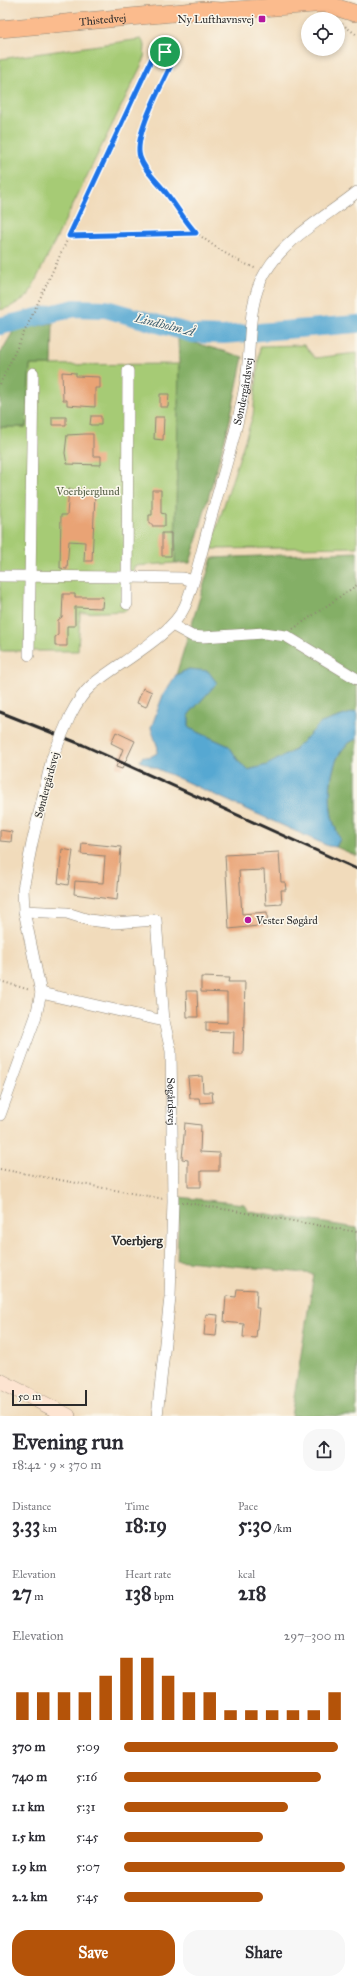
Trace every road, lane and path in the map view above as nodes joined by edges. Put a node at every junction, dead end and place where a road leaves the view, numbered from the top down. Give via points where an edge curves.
1 (257, 0) edge
2 (205, 10) junction
3 (353, 10) edge
4 (345, 26) edge
5 (0, 29) edge
6 (357, 35) edge
7 (357, 192) edge
8 (196, 233) junction
9 (69, 236) junction
10 (265, 273) junction
11 (128, 371) dead end
12 (33, 373) dead end
13 (0, 384) edge
14 (0, 576) edge
15 (30, 577) junction
16 (127, 577) junction
17 (193, 581) junction
18 (357, 585) edge
19 (127, 604) dead end
20 (172, 624) junction
21 (286, 636) junction
22 (30, 655) dead end
23 (357, 679) edge
24 (24, 911) junction
25 (0, 981) edge
26 (41, 993) junction
27 (164, 1021) junction
28 (0, 1115) edge
29 (0, 1381) edge
30 (68, 1416) edge
31 (157, 1416) edge

1 - 2 main road, Thistedvej via 221,3
2 - 3 main road, Thistedvej via 326,4
2 - 5 main road, Thistedvej
4 - 6 path
7 - 10 street, Søndergårdsvej via 288,244
8 - 9 path
8 - 9 path via 167,193 155,182 140,157 142,130 171,65 170,54 165,52 154,54
8 - 10 path via 235,260
9 - 13 path
10 - 17 street, Søndergårdsvej via 253,303 246,382 229,454
11 - 16 street
12 - 15 street
14 - 15 street
15 - 16 street
15 - 22 street
16 - 17 street via 183,578
16 - 19 street
17 - 20 street, Søndergårdsvej via 185,606 179,618
18 - 21 path via 296,626
20 - 21 street via 192,636 264,633
20 - 24 street, Søndergårdsvej, bridge via 92,686 80,698 70,716 52,758 32,844 24,889
21 - 23 street
24 - 26 street, Søndergårdsvej
24 - 27 street, Søgårdsvej via 68,913 89,920 114,923 156,920
25 - 26 path
26 - 27 street
26 - 28 street, Søndergårdsvej via 36,1016
27 - 31 street, Søgårdsvej via 171,1051 173,1200 170,1297
29 - 30 street

